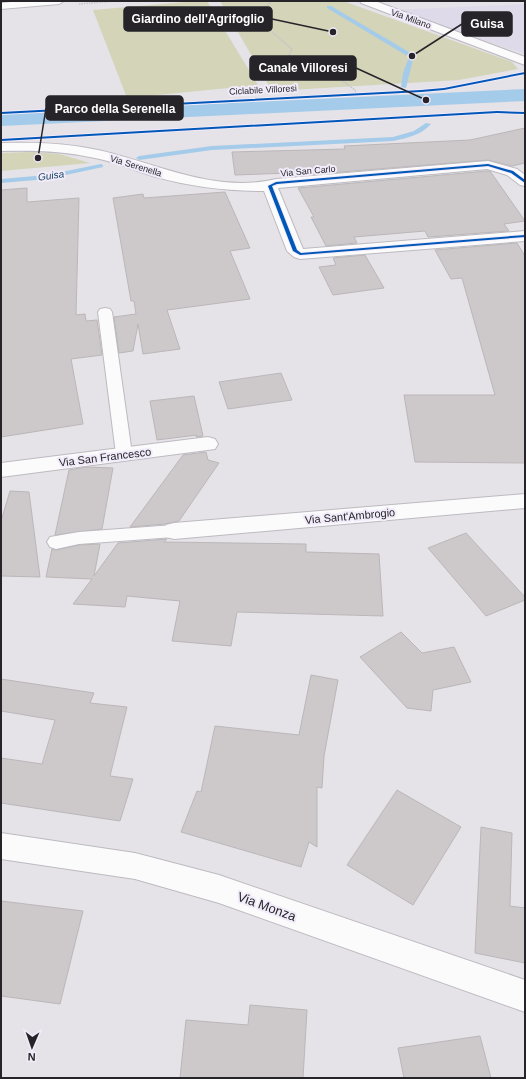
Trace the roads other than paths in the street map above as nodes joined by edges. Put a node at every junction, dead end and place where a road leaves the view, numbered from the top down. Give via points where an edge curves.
1 (59, 1) edge
2 (365, 1) edge
3 (1, 6) edge
4 (525, 61) edge
5 (1, 147) edge
6 (525, 182) edge
7 (270, 186) junction
8 (525, 236) edge
9 (105, 312) dead end
10 (208, 444) dead end
11 (124, 454) junction
12 (1, 470) edge
13 (525, 501) edge
14 (174, 531) joint
15 (56, 542) dead end
16 (1, 846) edge
17 (525, 996) edge

1 - 3 street
2 - 4 street, Via Milano
5 - 7 street, Via Serenella via 38,146 69,149 98,154 187,180 224,186
6 - 7 street, Via San Carlo via 507,170 482,165 276,183
7 - 8 street, Via San Carlo via 295,251 300,254
9 - 11 lane
10 - 11 street, Via San Francesco
11 - 12 street, Via San Francesco
13 - 14 street, Via Sant'Ambrogio
14 - 15 lane
16 - 17 street, Via Monza via 135,866 220,889

